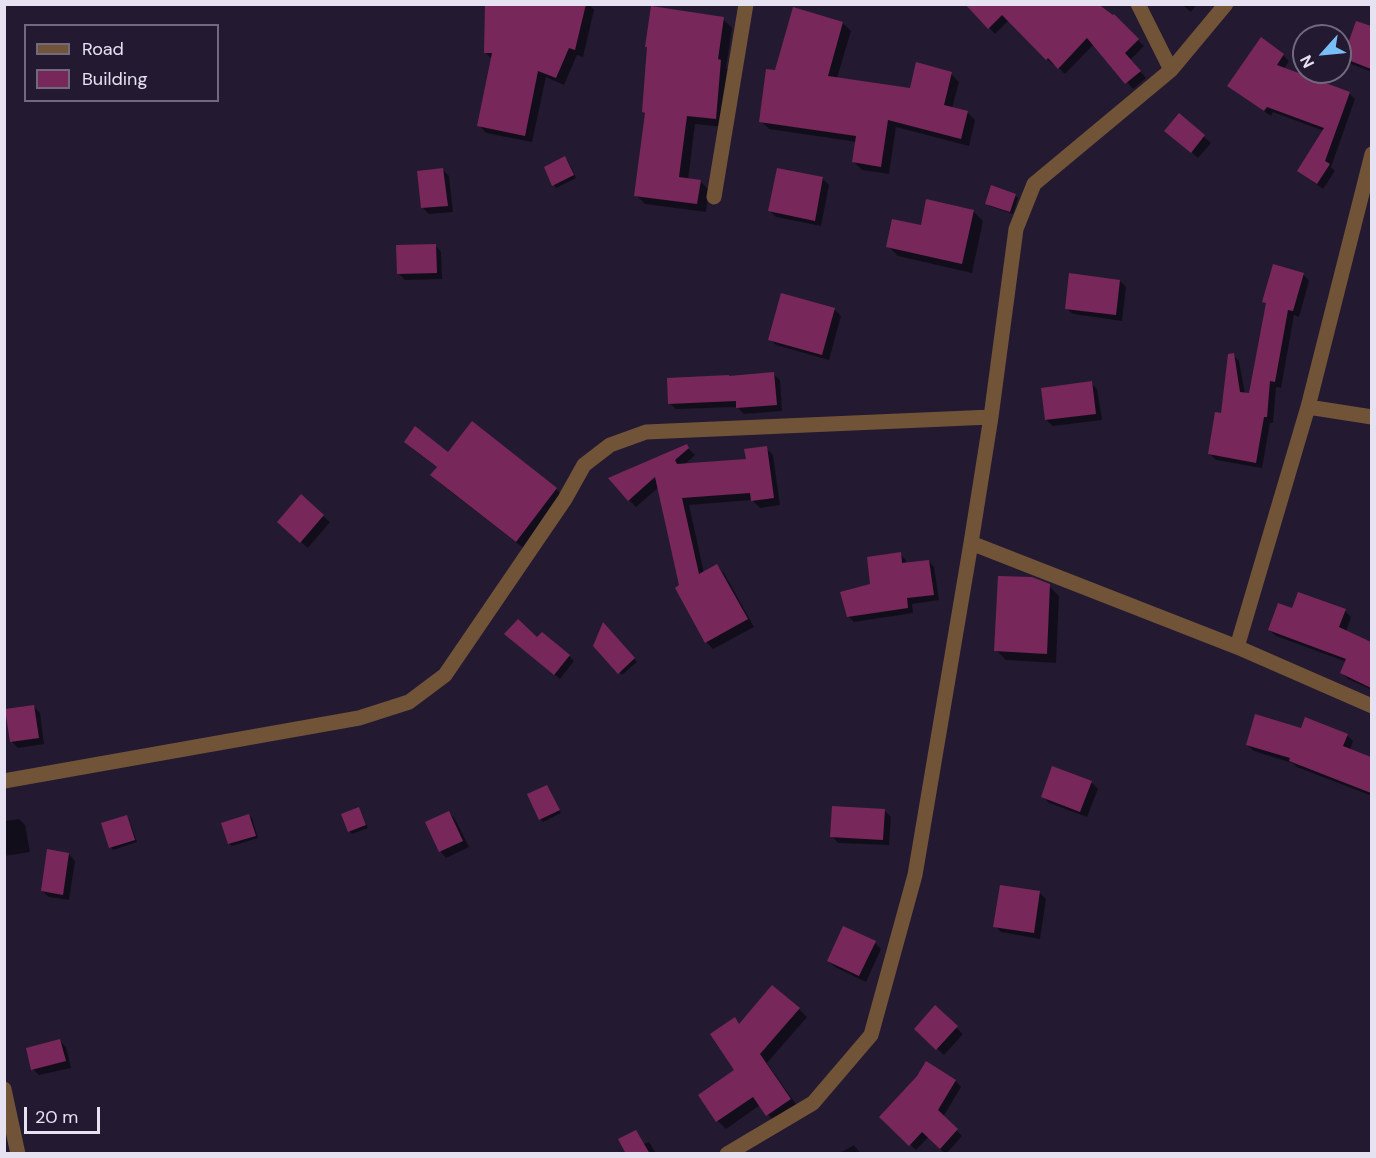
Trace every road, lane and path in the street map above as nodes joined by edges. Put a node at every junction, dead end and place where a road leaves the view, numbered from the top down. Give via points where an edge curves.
1 (746, 4) edge
2 (1138, 4) edge
3 (1226, 4) edge
4 (1171, 70) junction
5 (1371, 154) edge
6 (714, 197) dead end
7 (1308, 407) junction
8 (991, 417) junction
9 (1371, 417) edge
10 (971, 543) junction
11 (1237, 647) junction
12 (1371, 706) edge
13 (4, 781) edge
14 (4, 1089) edge
15 (18, 1154) edge
16 (727, 1154) edge

1 - 6 street
2 - 4 street
3 - 4 street
4 - 8 street via 1034,184 1016,229
5 - 7 street
7 - 9 street
7 - 11 street
8 - 10 street
8 - 13 street via 646,432 610,445 584,465 445,675 409,702 359,718
10 - 11 street
10 - 16 street via 915,875 871,1035 813,1103
11 - 12 street
14 - 15 street

